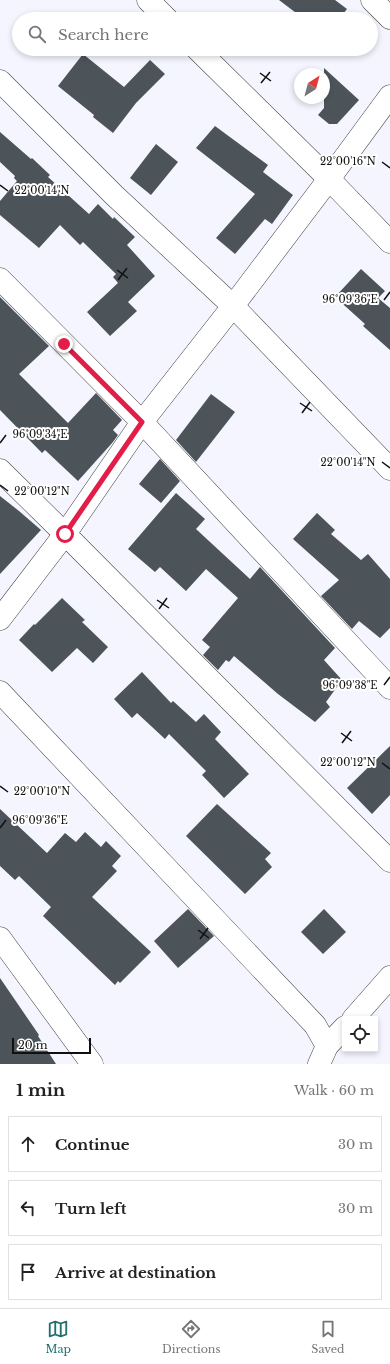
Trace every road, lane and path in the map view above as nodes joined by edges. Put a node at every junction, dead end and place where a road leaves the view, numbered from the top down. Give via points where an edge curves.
1 (148, 0) edge
2 (372, 0) edge
3 (160, 12) edge
4 (390, 18) edge
5 (204, 56) edge
6 (0, 81) edge
7 (390, 96) edge
8 (329, 179) junction
9 (390, 242) edge
10 (0, 279) edge
11 (233, 306) junction
12 (142, 422) junction
13 (390, 469) edge
14 (0, 470) edge
15 (65, 534) junction
16 (0, 619) edge
17 (390, 688) edge
18 (0, 692) edge
19 (390, 861) edge
20 (0, 938) edge
21 (390, 977) edge
22 (356, 1016) edge
23 (342, 1031) edge
24 (323, 1055) edge
25 (92, 1064) edge

1 - 3 street
2 - 4 street
5 - 8 street
6 - 11 street via 114,195
7 - 8 street
8 - 9 street
8 - 11 street
10 - 12 street
11 - 12 street
11 - 13 street
12 - 15 street
12 - 17 street
14 - 15 street
15 - 16 street
15 - 19 street
18 - 24 street via 315,1025
20 - 25 street
21 - 22 street
23 - 24 street

